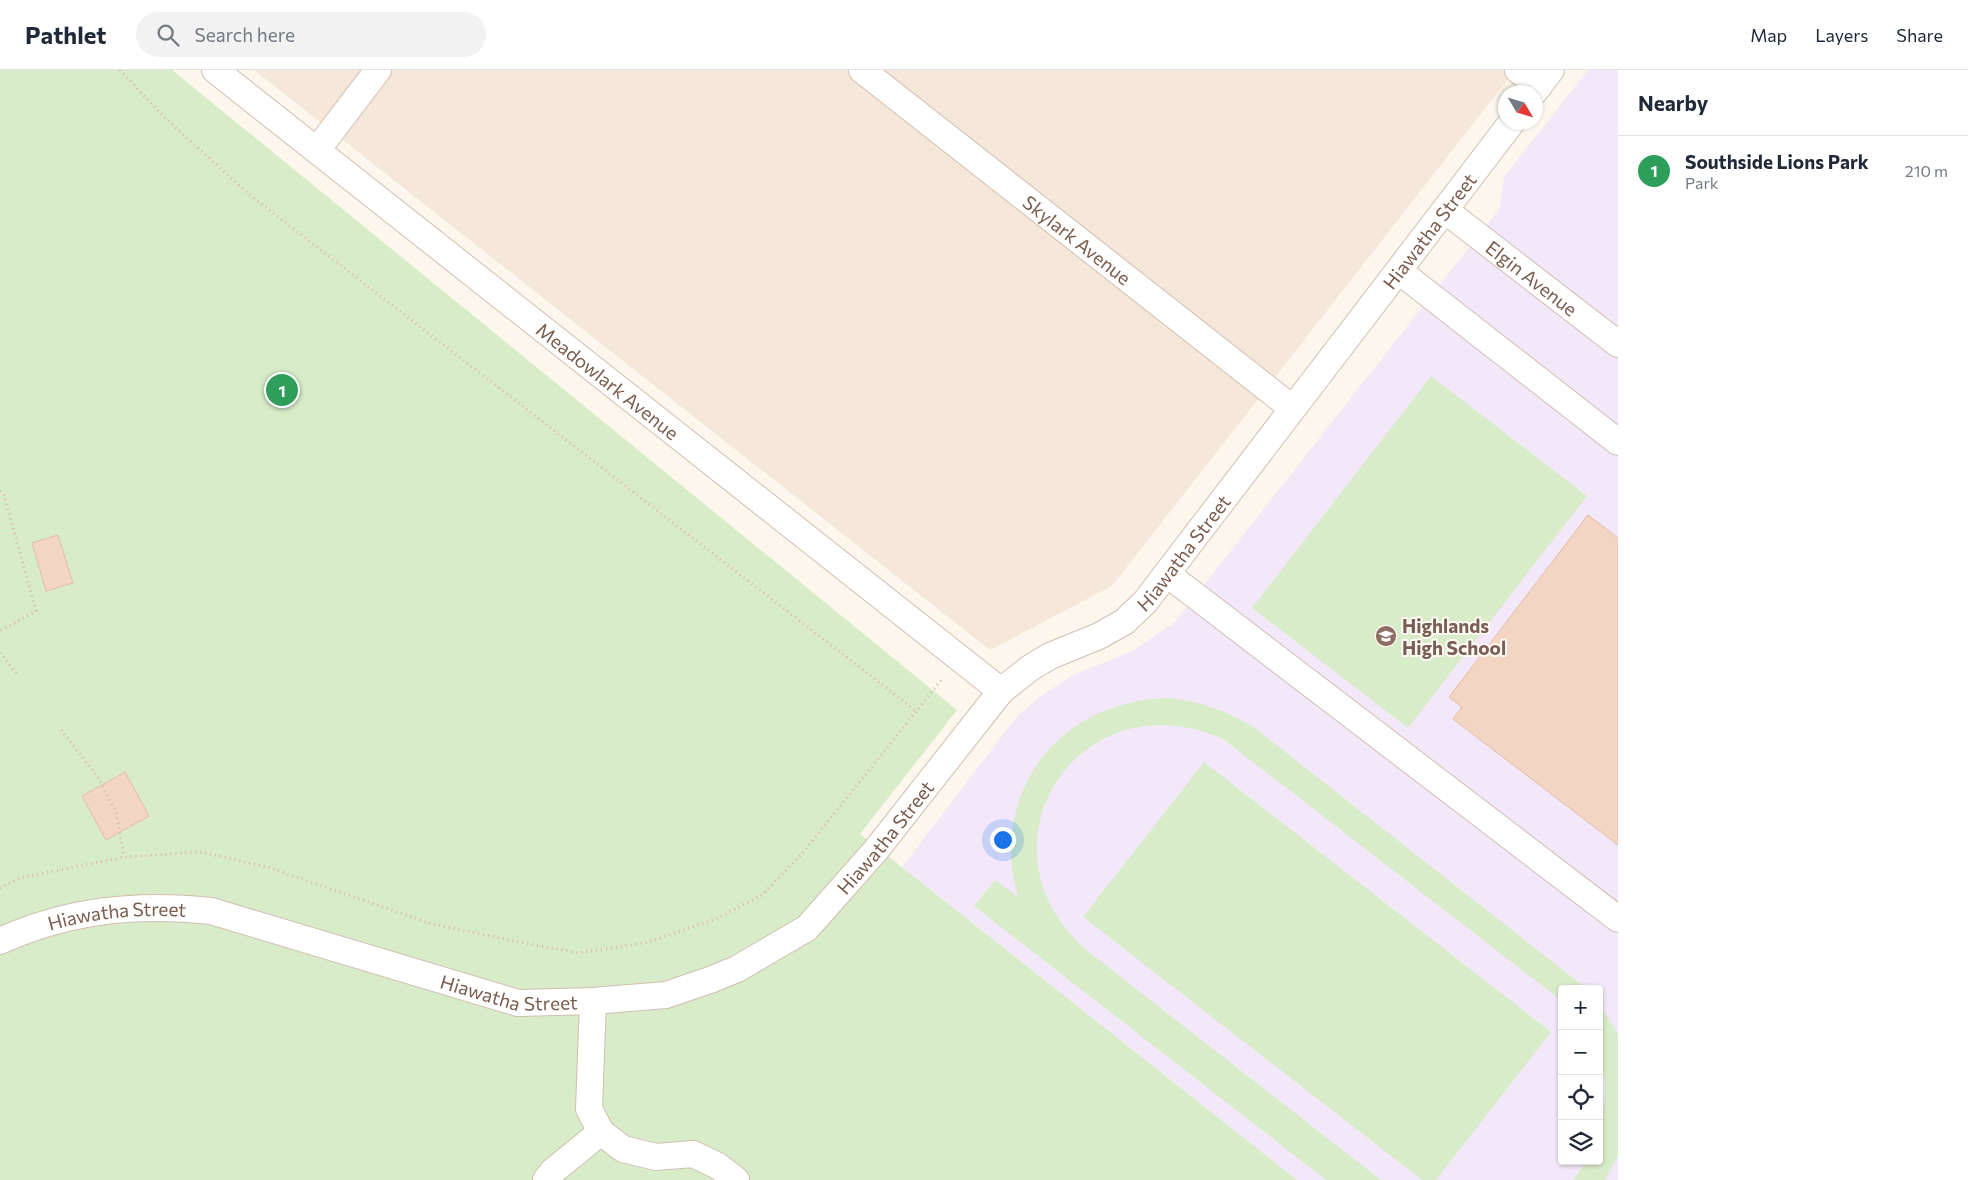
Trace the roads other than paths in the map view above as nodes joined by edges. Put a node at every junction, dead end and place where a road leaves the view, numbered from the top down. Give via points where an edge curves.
1 (215, 70) edge
2 (378, 70) edge
3 (862, 70) edge
4 (1518, 70) edge
5 (1541, 83) edge
6 (1506, 130) edge
7 (317, 150) junction
8 (1446, 211) junction
9 (1399, 271) junction
10 (1618, 344) edge
11 (1292, 408) junction
12 (1618, 442) edge
13 (1167, 574) junction
14 (1001, 691) junction
15 (1618, 919) edge
16 (0, 941) edge
17 (593, 1001) junction
18 (601, 1132) junction
19 (546, 1180) edge
20 (736, 1180) edge

1 - 7 street, Meadowlark Avenue
2 - 7 street
3 - 11 street, Skylark Avenue
4 - 5 street
6 - 8 street, Hiawatha Street
7 - 14 street, Meadowlark Avenue
8 - 9 street, Hiawatha Street
8 - 10 street, Elgin Avenue
9 - 11 street, Hiawatha Street
9 - 12 street
11 - 13 street, Hiawatha Street
13 - 14 street, Hiawatha Street via 1124,622 1050,656
13 - 15 street
14 - 17 street, Hiawatha Street via 876,850 807,928 737,970 710,980 666,994
16 - 17 street, Hiawatha Street via 59,918 135,907 173,906 211,910 518,1002
17 - 18 street via 589,1109
18 - 19 street via 552,1171
18 - 20 street via 623,1149 656,1157 693,1154 718,1166

